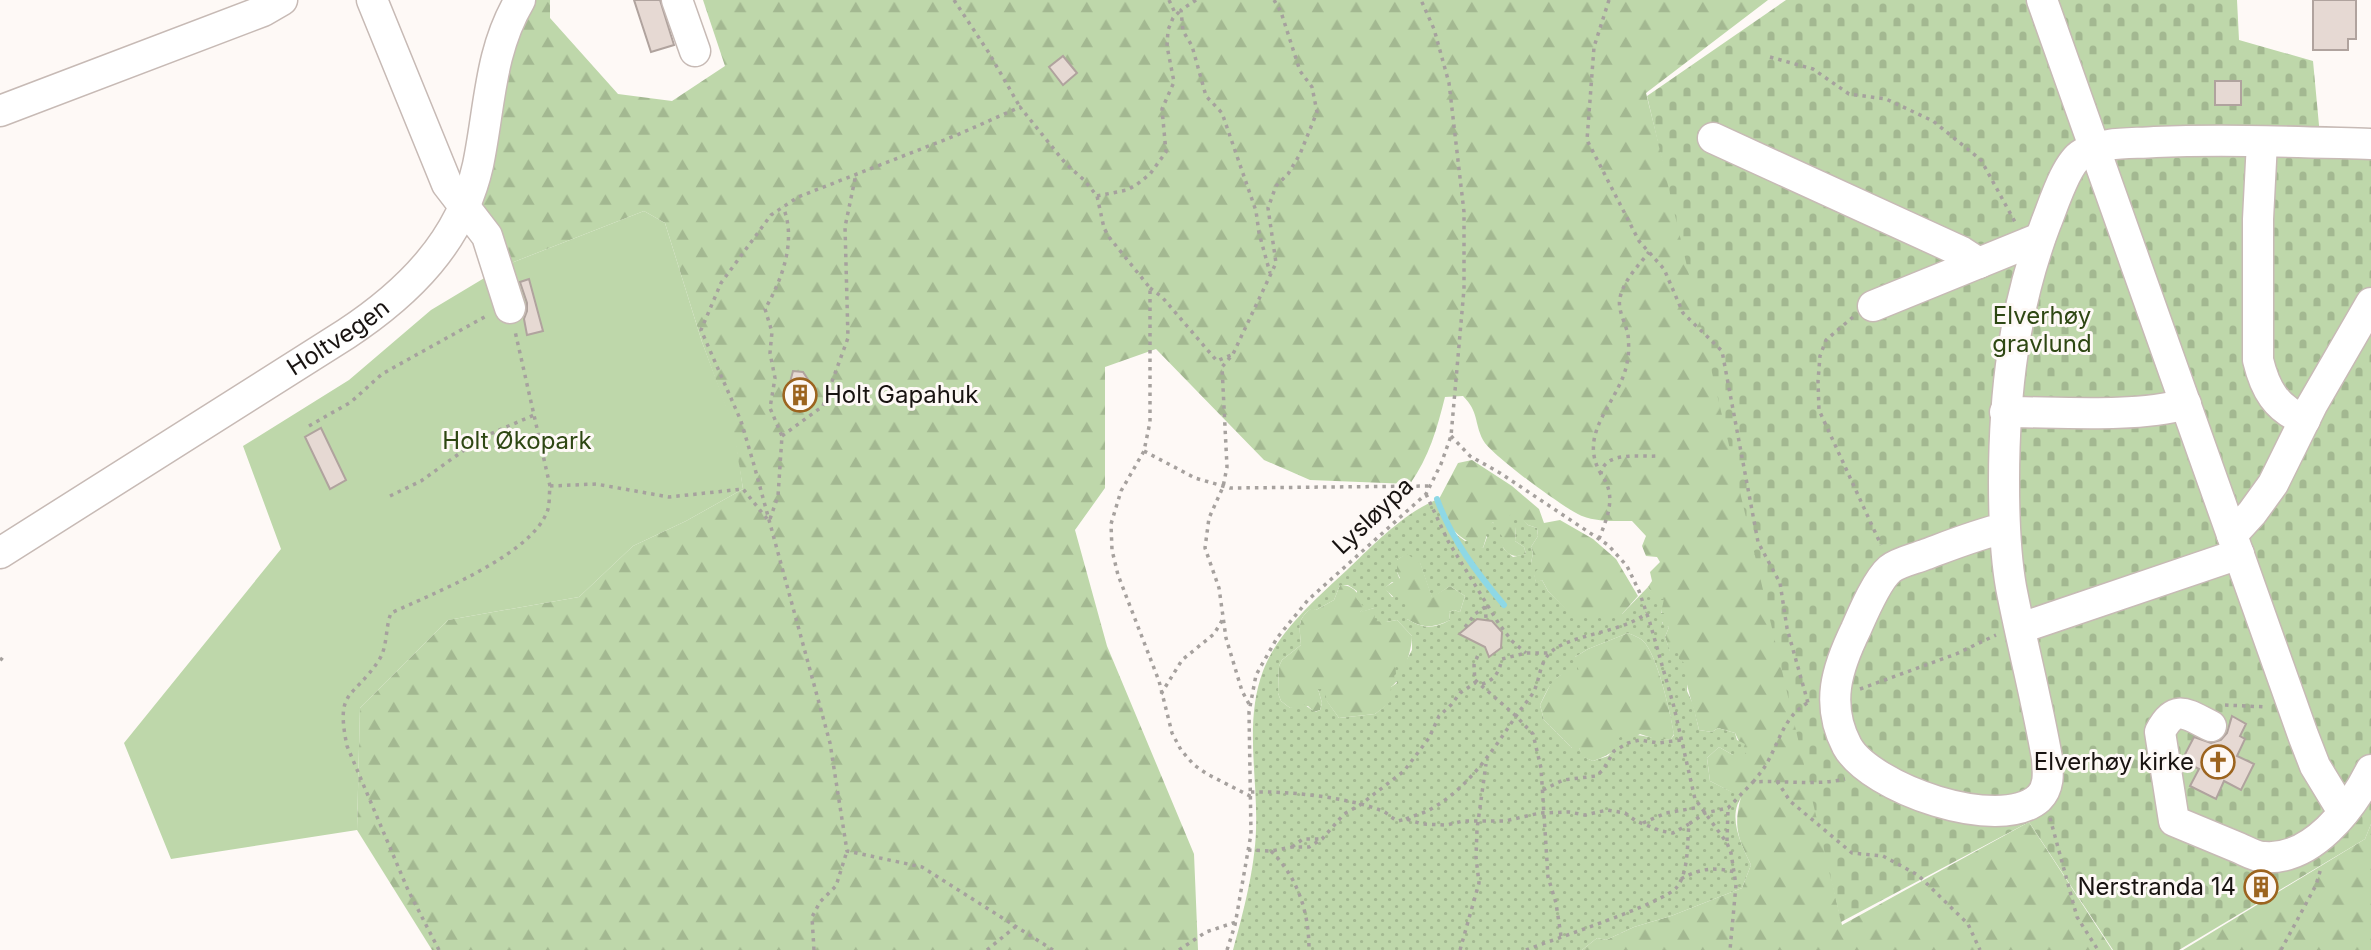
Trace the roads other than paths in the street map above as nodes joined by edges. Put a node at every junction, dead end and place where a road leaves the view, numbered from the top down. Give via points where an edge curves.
1 (282, 0) edge
2 (372, 0) edge
3 (520, 0) edge
4 (677, 0) edge
5 (2042, 0) edge
6 (695, 51) dead end
7 (0, 111) edge
8 (1713, 138) dead end
9 (2262, 142) junction
10 (2371, 144) edge
11 (2093, 149) junction
12 (465, 209) junction
13 (2033, 241) junction
14 (1979, 263) junction
15 (2371, 303) edge
16 (1873, 306) road end
17 (510, 308) road end
18 (2186, 404) junction
19 (2005, 412) junction
20 (2305, 420) junction
21 (2005, 528) junction
22 (2236, 544) junction
23 (0, 553) edge
24 (2021, 628) junction
25 (2211, 726) dead end
26 (2371, 770) edge
27 (2336, 820) junction

1 - 7 street
2 - 12 street via 442,172
3 - 12 street, Holtvegen via 498,48
4 - 6 street
5 - 11 street
8 - 14 street
9 - 10 street
9 - 11 street via 2123,143
9 - 20 street via 2259,360 2265,382 2280,406
11 - 13 street via 2074,162
11 - 18 street
12 - 17 street via 487,236
12 - 23 street, Holtvegen via 431,263 393,300
13 - 14 street
13 - 19 street via 2015,329
14 - 16 street
15 - 20 street
18 - 19 street via 2138,411
18 - 22 street
19 - 21 street
20 - 22 street
21 - 24 street via 2011,588
21 - 24 street via 1892,568 1873,595 1822,701 1839,721 1858,762 1874,774 1925,797 1968,809 1988,811 2034,801 2048,782 2048,758
22 - 24 street
22 - 27 street
25 - 27 street via 2182,712 2166,720 2160,732 2174,821 2262,858 2303,848
26 - 27 street

